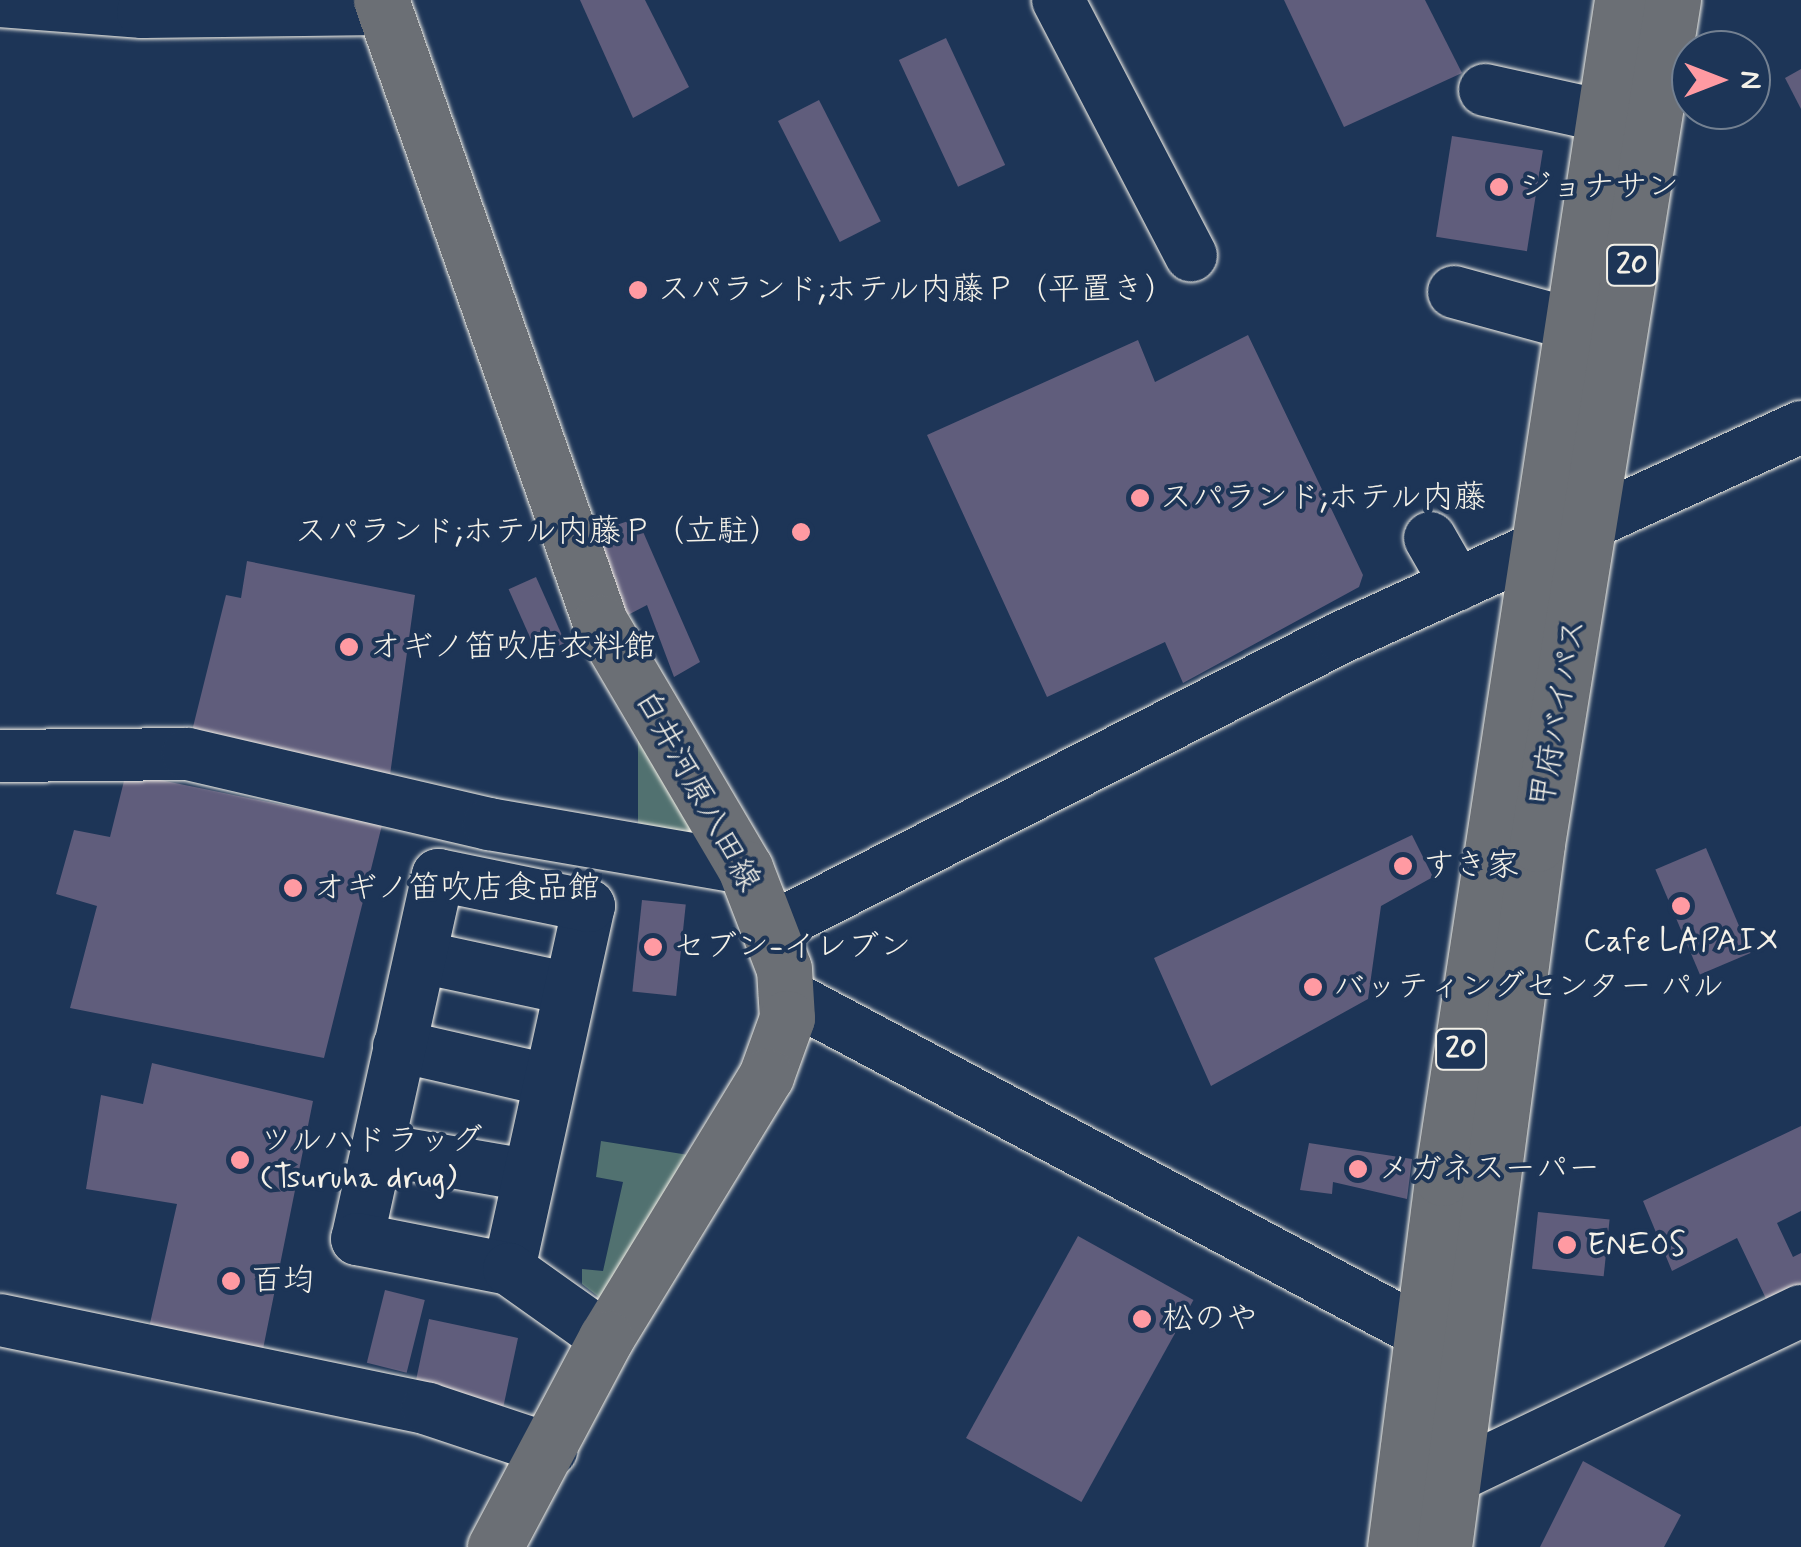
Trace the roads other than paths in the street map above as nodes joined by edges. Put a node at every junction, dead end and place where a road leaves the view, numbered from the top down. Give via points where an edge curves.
1 (1058, 0) edge
2 (1622, 0) edge
3 (1673, 0) edge
4 (0, 1) edge
5 (383, 4) edge
6 (1485, 90) dead end
7 (1603, 116) junction
8 (1191, 256) dead end
9 (1454, 292) dead end
10 (1571, 324) junction
11 (1801, 427) edge
12 (1590, 529) junction
13 (1430, 538) dead end
14 (1535, 552) junction
15 (1456, 585) junction
16 (0, 756) edge
17 (745, 868) junction
18 (772, 928) junction
19 (421, 958) junction
20 (570, 989) junction
21 (785, 994) junction
22 (399, 1046) junction
23 (548, 1080) junction
24 (377, 1149) junction
25 (526, 1175) junction
26 (510, 1269) junction
27 (1801, 1311) edge
28 (0, 1320) edge
29 (1421, 1332) junction
30 (606, 1338) junction
31 (551, 1450) junction
32 (1450, 1479) junction
33 (495, 1547) edge
34 (1395, 1547) edge
35 (1444, 1547) edge

1 - 8 street
2 - 7 main road, 甲府バイパス / 20
3 - 12 main road, 甲府バイパス / 20
4 - 5 street via 143,12
5 - 17 main road, 白井河原八田線 via 600,622
6 - 7 street
7 - 10 main road, 甲府バイパス / 20
9 - 10 street
10 - 14 main road, 甲府バイパス / 20
11 - 12 street
12 - 14 street
12 - 32 main road, 甲府バイパス / 20 via 1536,844
13 - 15 street
14 - 15 street
14 - 29 main road, 甲府バイパス / 20
15 - 18 street
16 - 17 street via 188,754 489,824
17 - 18 main road, 白井河原八田線
18 - 21 main road, 白井河原八田線
19 - 20 street
19 - 20 street via 438,874 590,906
19 - 22 street
20 - 23 street
21 - 29 street
21 - 30 main road, 白井河原八田線 via 787,1018 766,1076
22 - 23 street
22 - 24 street
23 - 25 street
24 - 25 street
24 - 26 street via 357,1239
25 - 26 street
26 - 30 street
27 - 32 street
28 - 31 street via 428,1409
29 - 34 main road, 甲府バイパス / 20
30 - 31 main road, 白井河原八田線
31 - 33 main road, 白井河原八田線
32 - 35 main road, 甲府バイパス / 20

